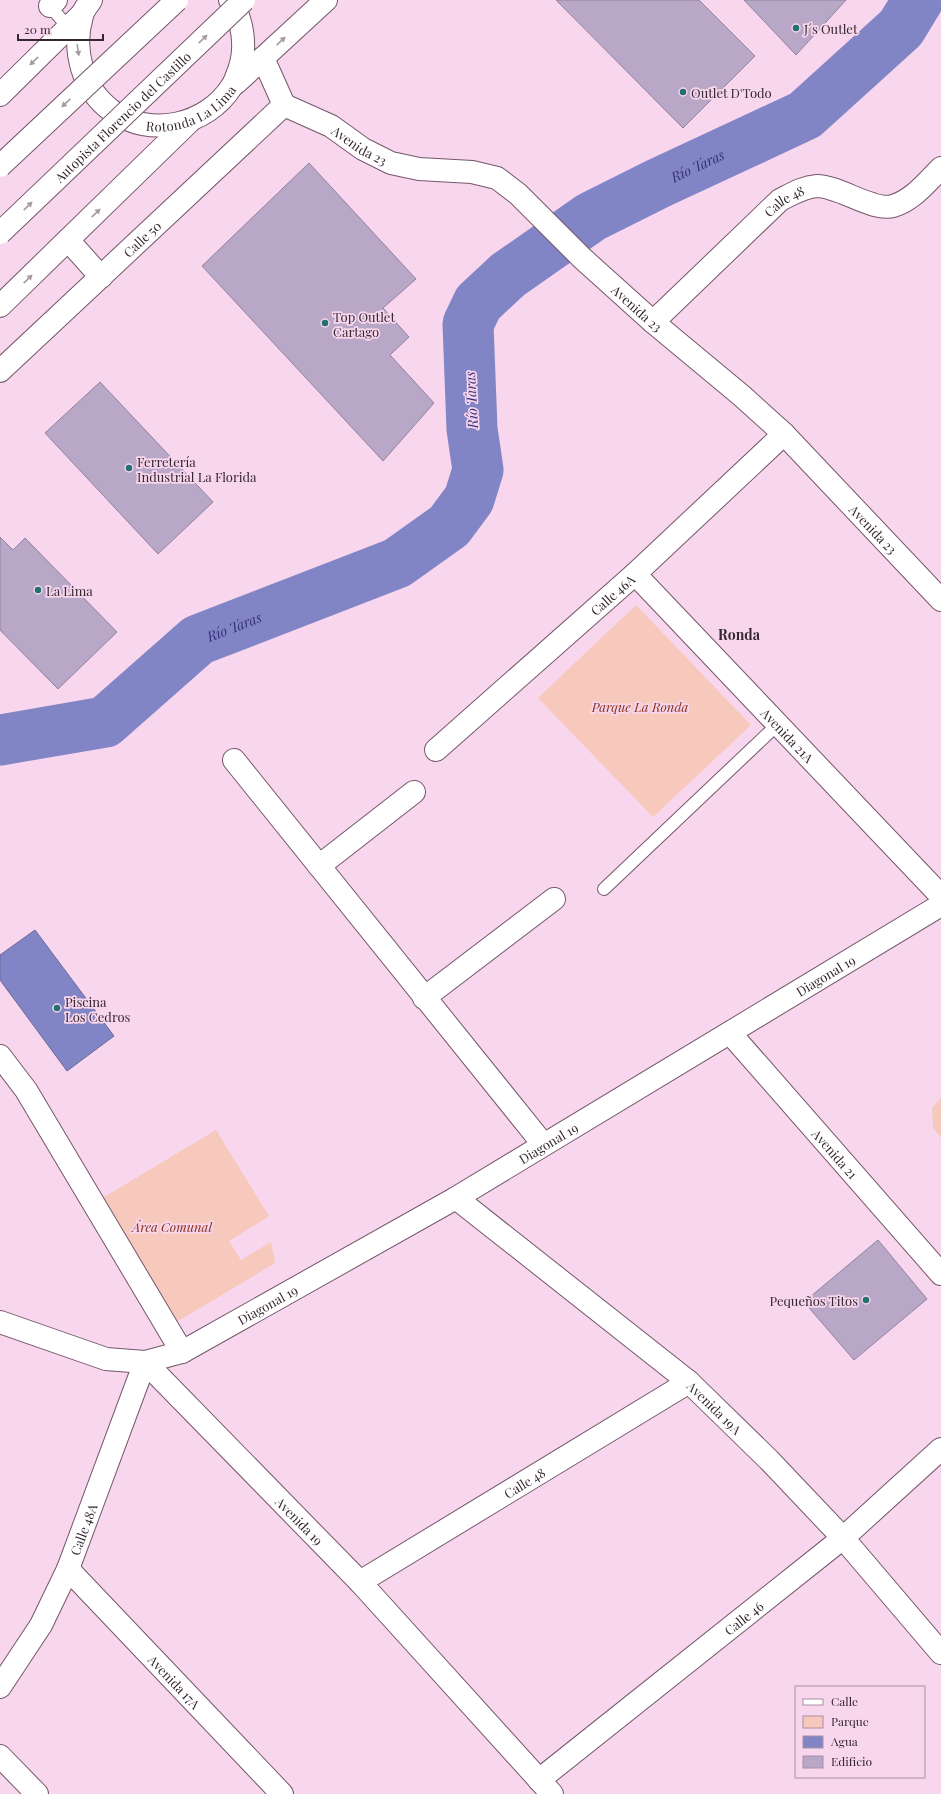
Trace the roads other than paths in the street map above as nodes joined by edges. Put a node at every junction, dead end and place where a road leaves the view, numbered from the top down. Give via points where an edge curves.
1 (176, 0) edge
2 (230, 0) edge
3 (244, 0) edge
4 (326, 0) edge
5 (50, 2) edge
6 (81, 14) edge
7 (263, 58) junction
8 (232, 86) junction
9 (0, 95) edge
10 (284, 105) junction
11 (189, 122) junction
12 (0, 166) edge
13 (941, 168) edge
14 (0, 233) edge
15 (68, 240) junction
16 (101, 277) junction
17 (0, 306) edge
18 (653, 322) junction
19 (0, 371) edge
20 (784, 434) junction
21 (635, 574) junction
22 (941, 600) edge
23 (778, 724) junction
24 (436, 750) dead end
25 (234, 760) dead end
26 (414, 792) dead end
27 (319, 866) junction
28 (604, 889) dead end
29 (941, 896) edge
30 (554, 899) dead end
31 (941, 905) edge
32 (424, 998) junction
33 (730, 1033) junction
34 (0, 1056) edge
35 (543, 1144) junction
36 (456, 1198) junction
37 (941, 1274) edge
38 (0, 1322) edge
39 (182, 1352) junction
40 (145, 1362) junction
41 (689, 1382) junction
42 (941, 1449) edge
43 (844, 1538) junction
44 (68, 1569) junction
45 (360, 1582) junction
46 (941, 1653) edge
47 (0, 1687) edge
48 (0, 1756) edge
49 (545, 1787) edge
50 (37, 1794) edge
51 (282, 1794) edge

1 -> 12 main road, bridge
2 - 8 main road, Rotonda La Lima via 243,34 242,61
14 -> 3 main road, Autopista Florencio del Castillo, bridge
7 -> 4 main road
5 - 6 lane
6 -> 9 main road
6 -> 11 main road, Rotonda La Lima via 77,41 80,67 93,92 112,111 136,123 163,126
7 - 8 main road
7 - 10 main road
8 - 11 main road, Rotonda La Lima via 214,108
10 - 16 main road, Calle 50
10 - 18 main road, Avenida 23 via 331,126 363,149 391,163 419,169 472,172 497,178 518,194 582,258
15 -> 11 main road
13 - 18 main road, Calle 48 via 910,198 892,207 878,206 818,186 802,188 780,200
15 - 16 main road
17 -> 15 main road
16 - 19 main road, Calle 50
18 - 20 main road, Avenida 23
20 - 21 main road, Calle 46A
20 - 22 main road, Avenida 23
21 - 23 main road, Avenida 21A
21 - 24 main road, Calle 46A
23 - 28 lane
23 - 29 main road, Avenida 21A
25 - 27 main road
26 - 27 main road
27 - 32 main road
30 - 32 main road
31 - 33 main road, Diagonal 19
32 - 35 main road
33 - 35 main road, Diagonal 19
33 - 37 main road, Avenida 21
34 - 39 main road via 26,1090
35 - 36 main road, Diagonal 19
36 - 39 main road, Diagonal 19
36 - 41 main road, Avenida 19A
38 - 40 main road via 106,1358
39 - 40 main road, Diagonal 19
40 - 44 main road, Calle 48A
40 - 45 main road, Avenida 19
41 - 43 main road, Avenida 19A
41 - 45 main road, Calle 48
42 - 43 main road, Calle 46
43 - 46 main road, Avenida 19A
43 - 49 main road, Calle 46
44 - 47 main road, Calle 48A via 41,1625
44 - 51 main road, Avenida 17A
45 - 49 main road, Avenida 19
48 - 50 main road

